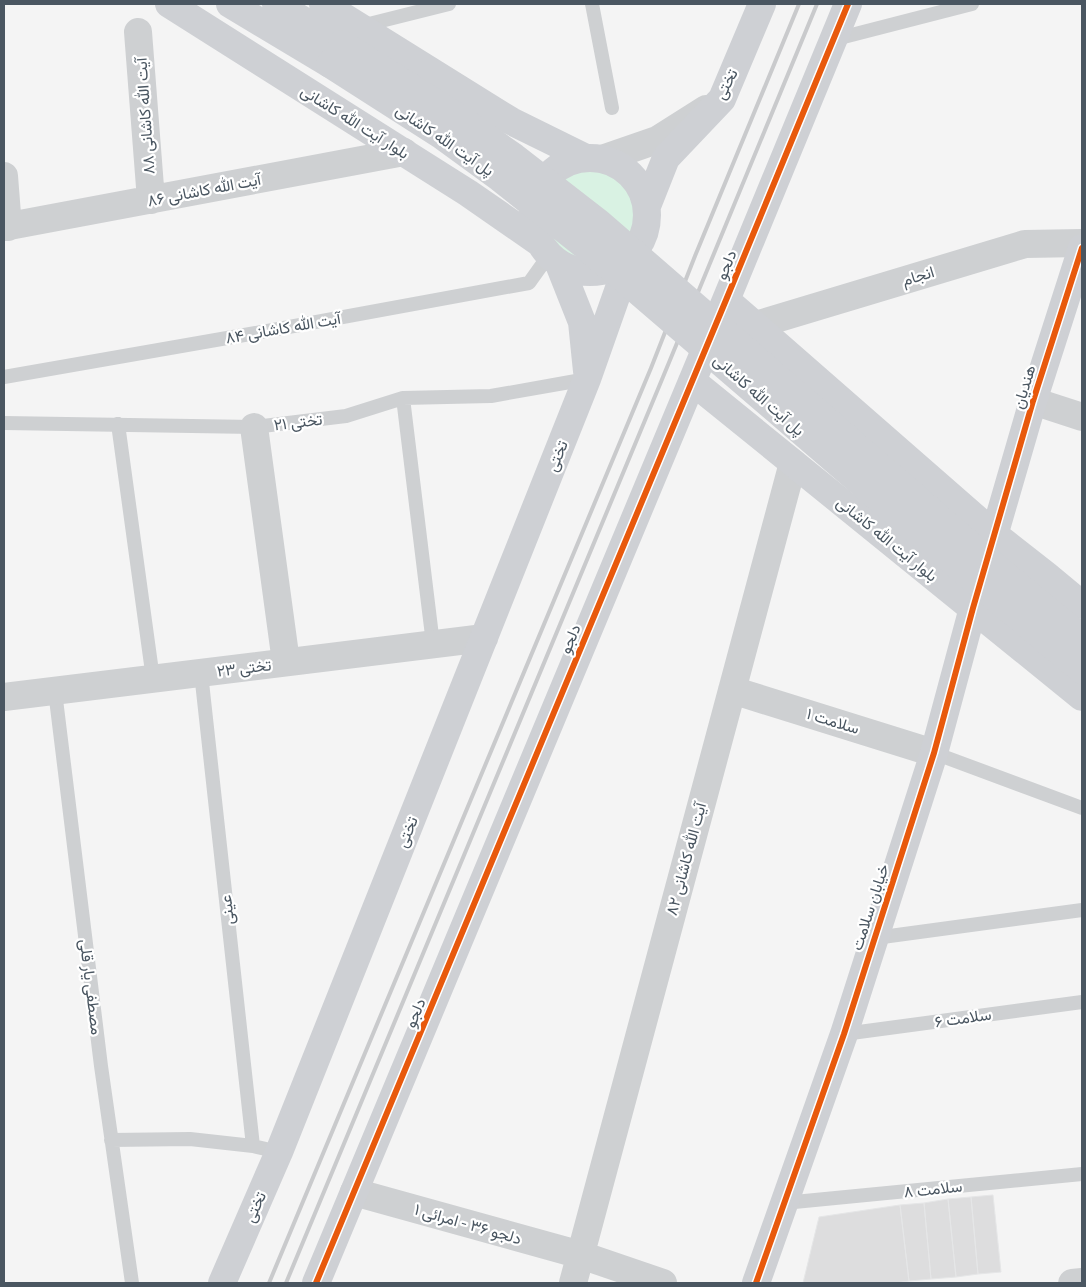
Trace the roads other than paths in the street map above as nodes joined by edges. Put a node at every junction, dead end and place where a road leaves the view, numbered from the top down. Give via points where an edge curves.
1 (169, 4) edge
2 (230, 4) edge
3 (276, 4) edge
4 (323, 4) edge
5 (343, 4) edge
6 (449, 4) edge
7 (592, 4) edge
8 (848, 4) edge
9 (972, 4) edge
10 (759, 7) edge
11 (138, 32) dead end
12 (832, 40) junction
13 (344, 45) junction
14 (722, 99) junction
15 (612, 108) dead end
16 (511, 121) junction
17 (404, 152) junction
18 (594, 159) junction
19 (4, 176) edge
20 (468, 193) junction
21 (151, 200) junction
22 (647, 206) junction
23 (6, 227) edge
24 (1082, 243) edge
25 (1082, 248) edge
26 (549, 254) junction
27 (630, 257) junction
28 (726, 300) junction
29 (756, 325) junction
30 (4, 377) edge
31 (588, 379) junction
32 (692, 381) junction
33 (402, 398) junction
34 (1033, 401) junction
35 (1082, 417) edge
36 (4, 423) edge
37 (118, 424) junction
38 (254, 427) junction
39 (793, 463) junction
40 (994, 535) junction
41 (1063, 584) edge
42 (1082, 605) edge
43 (973, 608) junction
44 (1005, 634) junction
45 (484, 638) junction
46 (1082, 638) edge
47 (433, 644) junction
48 (286, 662) junction
49 (1082, 670) edge
50 (201, 673) junction
51 (152, 679) junction
52 (732, 690) junction
53 (54, 691) junction
54 (1082, 696) edge
55 (4, 697) edge
56 (934, 753) junction
57 (1082, 808) edge
58 (1082, 910) edge
59 (875, 938) junction
60 (1082, 1002) edge
61 (844, 1034) junction
62 (111, 1140) junction
63 (253, 1146) junction
64 (279, 1152) junction
65 (1082, 1174) edge
66 (354, 1192) junction
67 (784, 1204) junction
68 (581, 1255) junction
69 (1082, 1282) edge
70 (132, 1283) edge
71 (222, 1283) edge
72 (316, 1283) edge
73 (573, 1283) edge
74 (663, 1283) edge
75 (756, 1283) edge
76 (1072, 1283) edge

1 - 17 main road, بلوار آیت الله کاشانی
2 - 13 main road
3 - 13 main road
4 - 13 main road
5 - 13 street
6 - 13 lane
7 - 15 lane
8 - 12 main road, دلجو
9 - 12 lane
10 - 14 main road, تختی
11 - 21 street, آیت الله کاشانی ۸۸
12 - 28 main road, دلجو
13 - 16 main road
13 - 46 main road, پل آیت الله کاشانی, bridge via 453,114 599,223 1000,571
13 - 49 main road, پل آیت الله کاشانی, bridge via 441,136 583,244
14 - 18 street via 657,140
14 - 22 main road, تختی via 666,158
16 - 18 main road
16 - 20 main road via 524,146 520,175 506,189 488,195
17 - 20 main road, بلوار آیت الله کاشانی
17 - 21 street, آیت الله کاشانی ۸۶
18 - 22 main road via 618,165 632,176 642,190
18 - 26 main road via 570,161 556,169 544,180 536,195 534,228
19 - 23 street
20 - 26 main road, بلوار آیت الله کاشانی
21 - 23 street, آیت الله کاشانی ۸۶
22 - 27 main road via 645,234
24 - 29 street, انجام via 1025,244
25 - 34 main road, هندیان
26 - 27 main road via 577,271 596,272 614,268
26 - 30 lane, آیت الله کاشانی ۸۴ via 529,283
26 - 31 main road via 582,322
27 - 31 main road, تختی
28 - 29 main road
28 - 32 main road, دلجو
29 - 40 main road
31 - 33 lane, تختی ۲۱ via 491,396
31 - 45 main road, تختی
32 - 39 main road, بلوار آیت الله کاشانی
32 - 66 main road, دلجو
33 - 38 lane, تختی ۲۱ via 346,416
33 - 47 lane
34 - 35 street
34 - 40 main road, هندیان
36 - 37 lane, تختی ۲۱
37 - 38 lane, تختی ۲۱
37 - 51 lane
38 - 48 street
39 - 43 main road, بلوار آیت الله کاشانی
39 - 52 street, آیت الله کاشانی ۸۲
40 - 41 main road
40 - 43 main road, خیابان سلامت
41 - 42 main road
41 - 44 main road via 1030,572 1014,576 1002,587 996,603 997,619
43 - 44 main road, بلوار آیت الله کاشانی
43 - 56 main road, خیابان سلامت
44 - 54 main road, بلوار آیت الله کاشانی
45 - 47 street, تختی ۲۳
45 - 64 main road, تختی
47 - 48 street, تختی ۲۳
48 - 50 street, تختی ۲۳
50 - 51 street, تختی ۲۳
50 - 63 lane, عینی
51 - 53 street, تختی ۲۳
52 - 56 street, سلامت ۱
52 - 68 street, آیت الله کاشانی ۸۲
53 - 55 street, تختی ۲۳
53 - 62 lane, مصطفی یار قلی
56 - 57 lane
56 - 59 main road, خیابان سلامت
58 - 59 lane
59 - 61 main road, خیابان سلامت
60 - 61 lane, سلامت ۶
61 - 67 main road, خیابان سلامت
62 - 63 lane via 190,1139
62 - 70 lane, مصطفی یار قلی
63 - 64 lane
64 - 71 main road, تختی
65 - 67 lane, سلامت ۸
66 - 68 street, دلجو ۳۶ - امرائی ۱
66 - 72 main road, دلجو
67 - 75 main road, خیابان سلامت
68 - 73 street, آیت الله کاشانی ۸۲
68 - 74 street, دلجو ۳۶ - امرائی ۱
69 - 76 street

